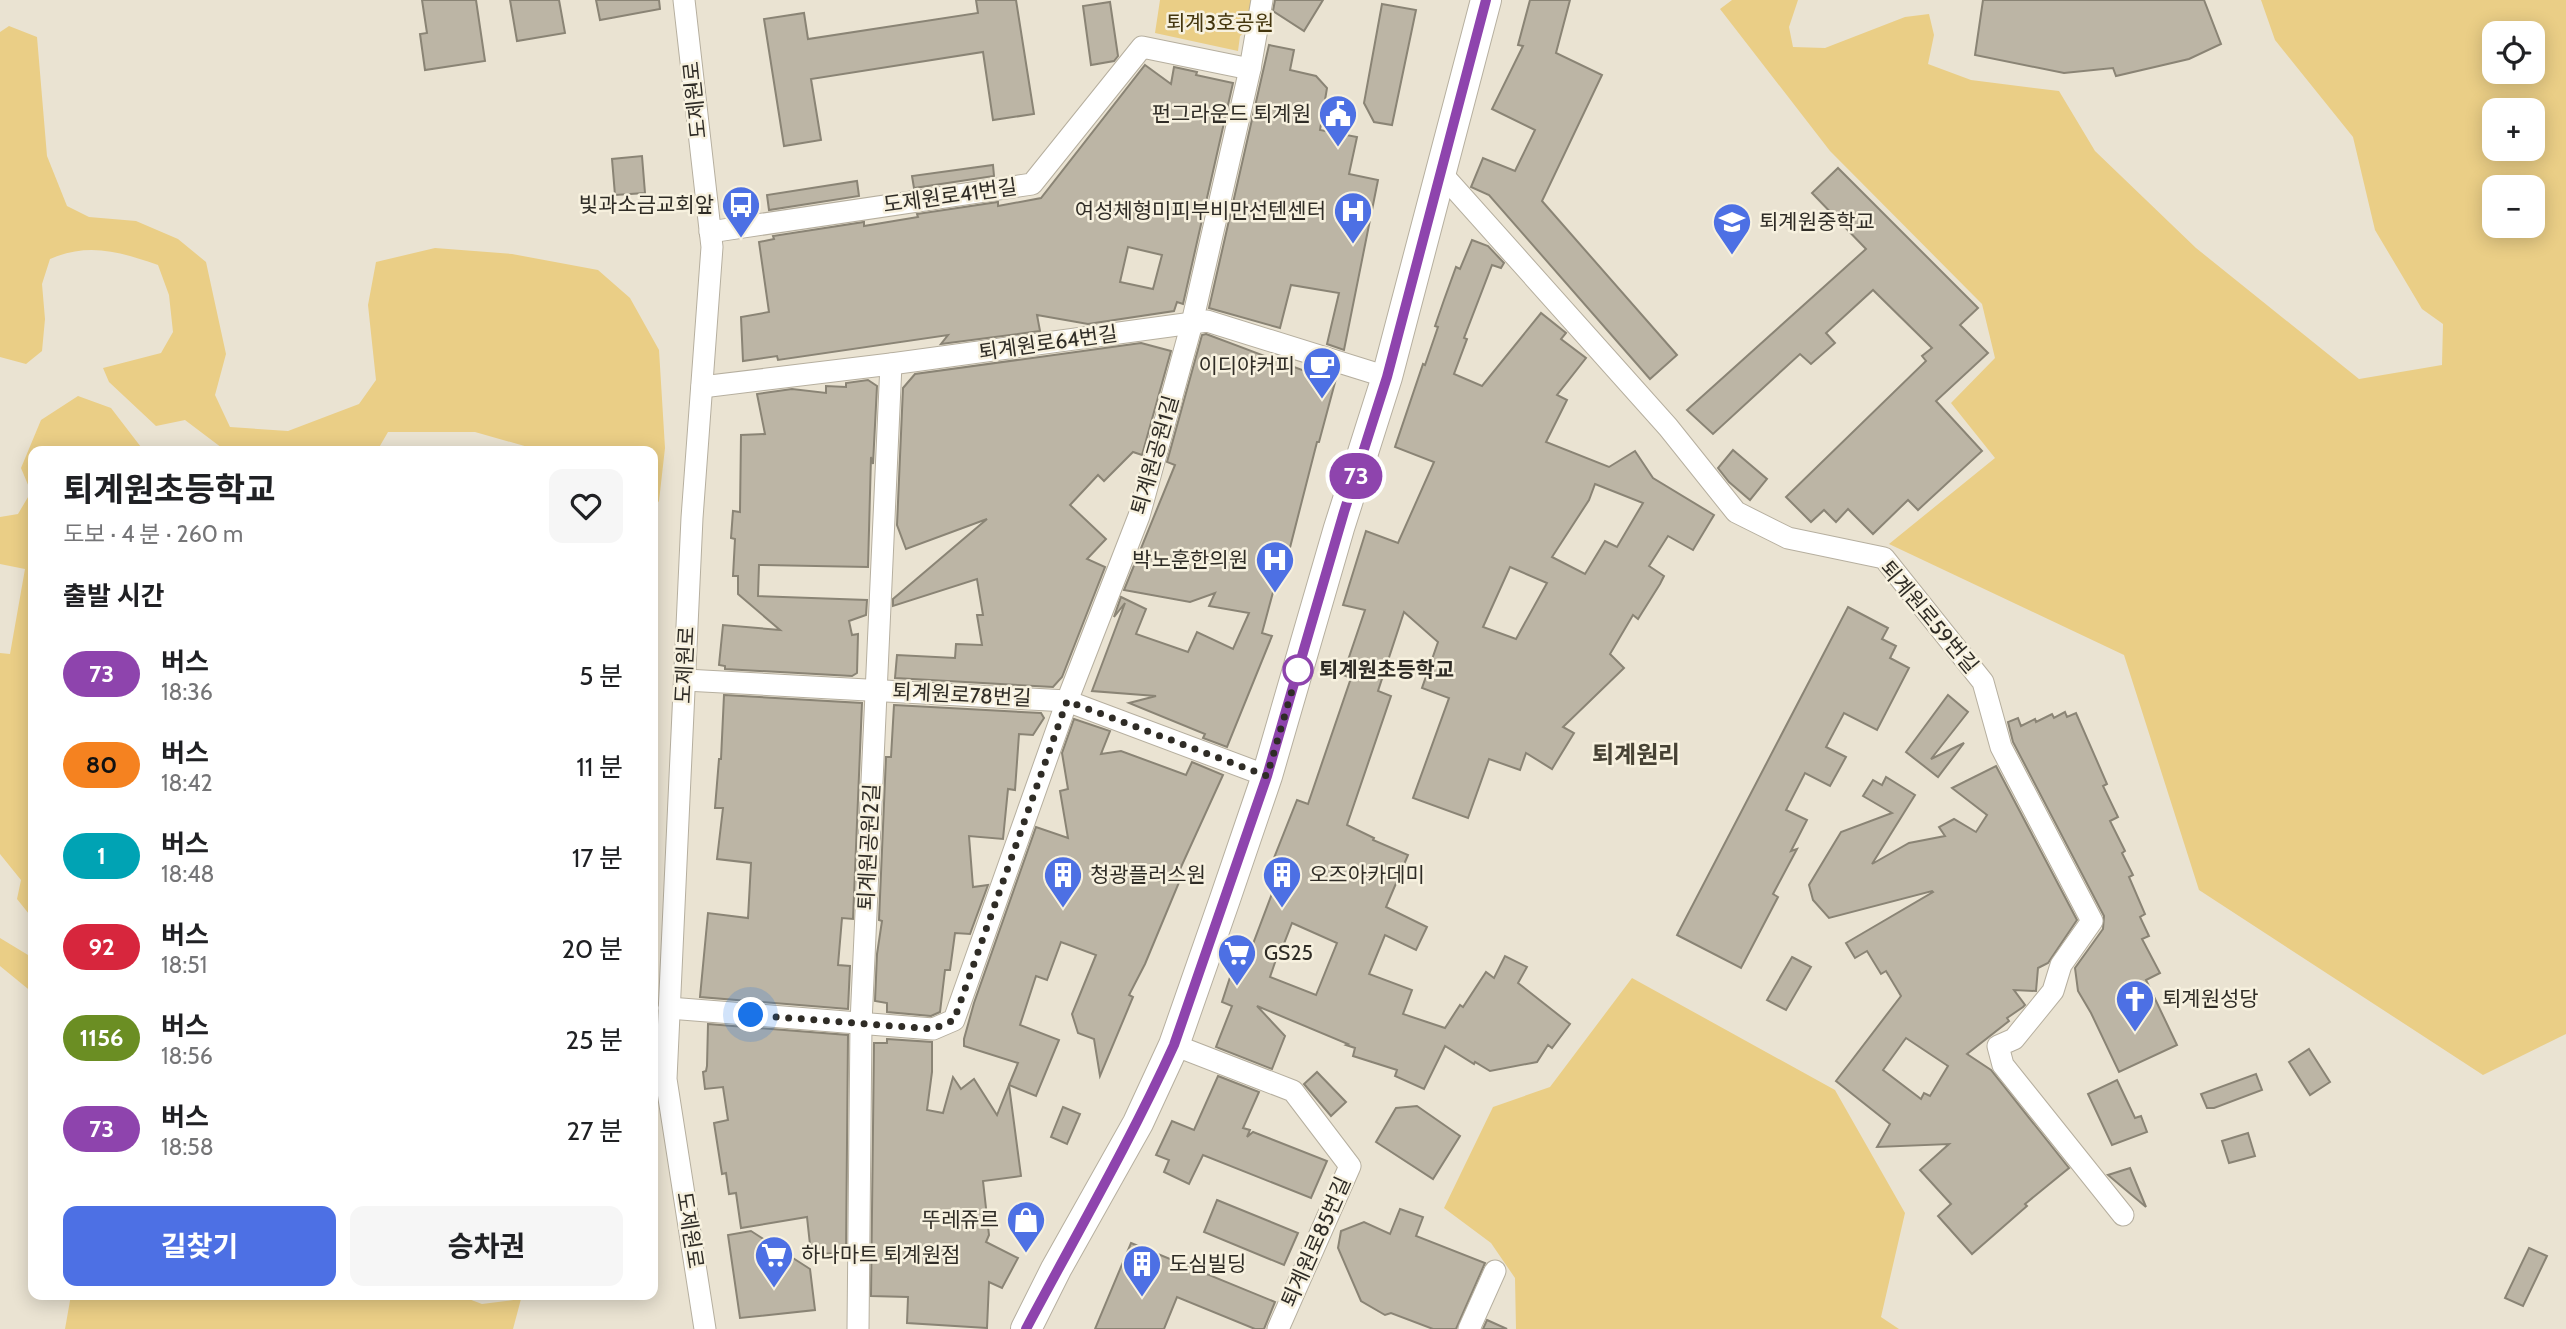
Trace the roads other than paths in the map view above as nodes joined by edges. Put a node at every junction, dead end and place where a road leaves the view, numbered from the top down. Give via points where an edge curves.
1 (684, 0) edge
2 (1262, 0) edge
3 (1486, 0) edge
4 (1250, 69) junction
5 (1441, 173) junction
6 (710, 232) junction
7 (1192, 323) junction
8 (891, 364) junction
9 (1387, 377) junction
10 (702, 387) junction
11 (685, 680) junction
12 (876, 690) junction
13 (1067, 701) junction
14 (1267, 776) junction
15 (669, 1008) junction
16 (861, 1023) junction
17 (1174, 1045) junction
18 (2123, 1215) dead end
19 (1495, 1271) dead end
20 (705, 1329) edge
21 (858, 1329) edge
22 (1026, 1329) edge
23 (1278, 1329) edge
24 (1469, 1329) edge

1 - 6 street, 도제원로
2 - 4 street, 퇴계원공원1길
3 - 5 street
4 - 6 street, 도제원로41번길 via 1142,47 1032,184
4 - 7 street, 퇴계원공원1길
5 - 9 street
5 - 18 street, 퇴계원로59번길 via 1668,427 1736,512 1787,538 1884,558 1983,682 2001,747 2092,921 2062,965 2053,991 2014,1040 1998,1046 2003,1065
6 - 10 street, 도제원로
7 - 8 street, 퇴계원로64번길
7 - 9 street, 퇴계원로64번길 via 1207,321
7 - 13 street, 퇴계원공원1길 via 1139,516
8 - 10 street, 퇴계원로64번길
8 - 12 street, 퇴계원공원2길
9 - 14 street
10 - 11 street, 도제원로
11 - 12 street, 퇴계원로78번길
11 - 15 street, 도제원로
12 - 13 street, 퇴계원로78번길
12 - 16 street, 퇴계원공원2길
13 - 14 street, 퇴계원로78번길
13 - 16 street, 퇴계원공원1길 via 954,1020 933,1029
14 - 17 street
15 - 16 street, 퇴계원공원1길
15 - 20 street, 도제원로 via 666,1079
16 - 21 street, 퇴계원공원2길
17 - 22 street via 1138,1124
17 - 23 street, 퇴계원로85번길 via 1293,1091 1350,1166
19 - 24 street

